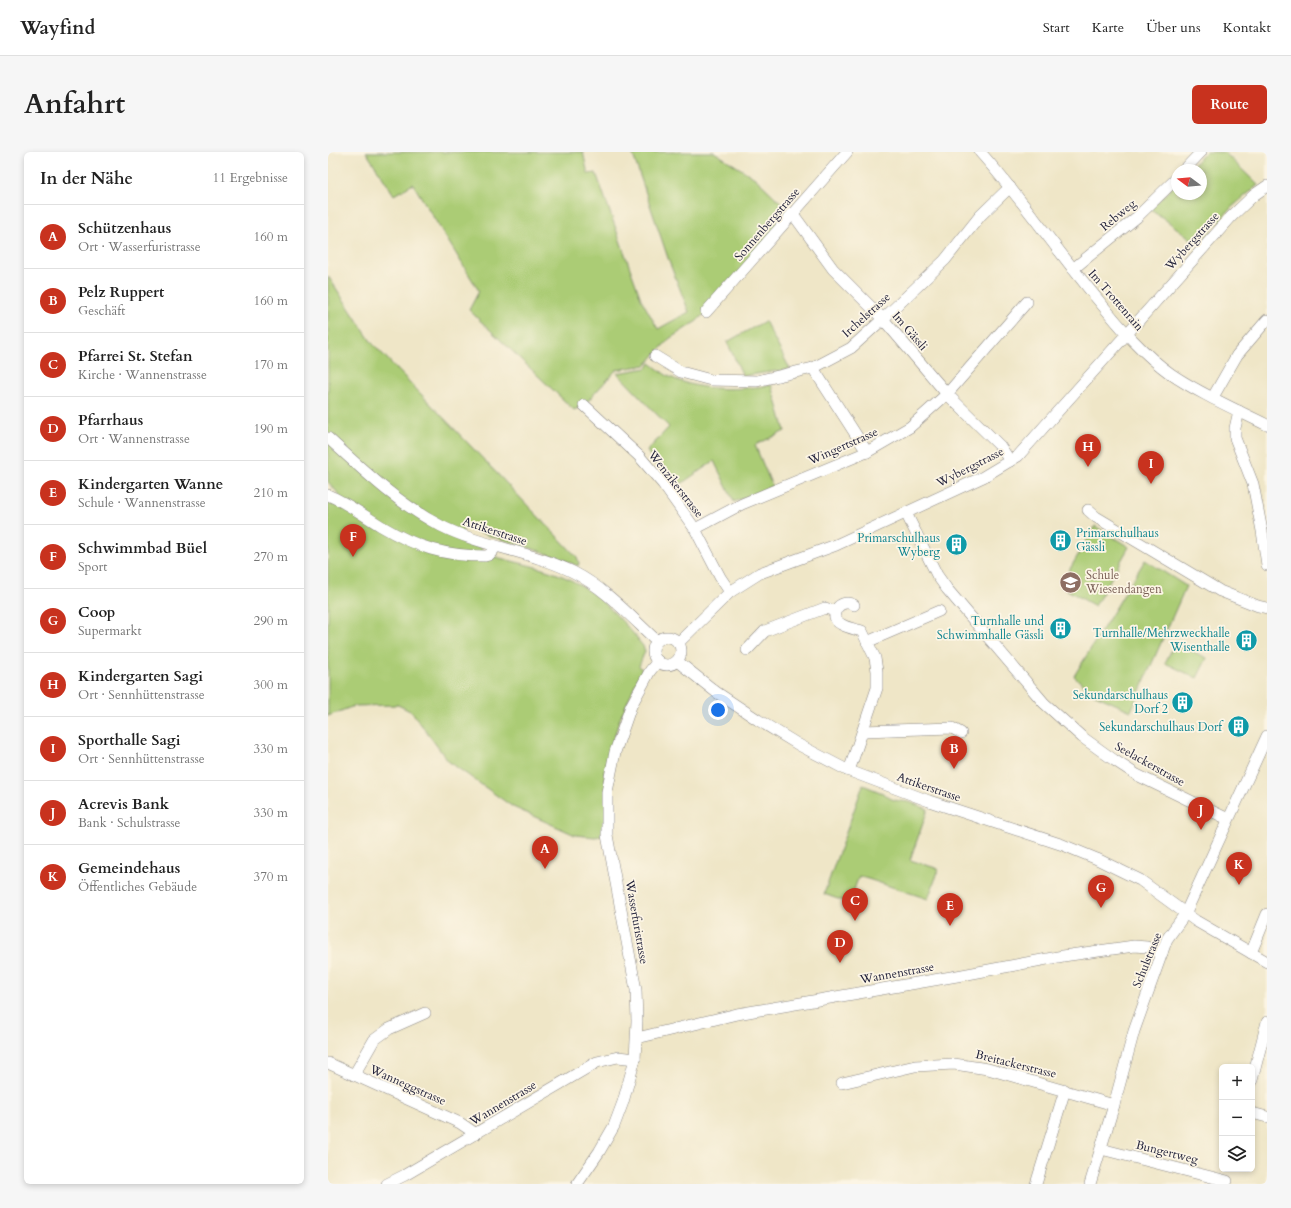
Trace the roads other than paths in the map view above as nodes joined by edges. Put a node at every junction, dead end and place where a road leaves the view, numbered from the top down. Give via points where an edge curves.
1 (847, 152) edge
2 (980, 152) edge
3 (1201, 152) edge
4 (1190, 164) edge
5 (1171, 184) edge
6 (1267, 186) edge
7 (1010, 187) junction
8 (793, 214) junction
9 (1072, 269) junction
10 (1028, 302) dead end
11 (706, 312) dead end
12 (883, 319) junction
13 (1267, 320) edge
14 (1127, 334) junction
15 (655, 356) dead end
16 (813, 368) junction
17 (947, 394) junction
18 (1213, 397) junction
19 (584, 405) dead end
20 (1239, 411) junction
21 (1267, 425) edge
22 (328, 438) edge
23 (867, 452) junction
24 (1010, 461) junction
25 (328, 495) edge
26 (1088, 510) dead end
27 (906, 513) junction
28 (695, 529) junction
29 (496, 547) junction
30 (1267, 565) edge
31 (730, 592) junction
32 (854, 604) dead end
33 (1267, 608) edge
34 (835, 611) junction
35 (939, 611) dead end
36 (658, 641) junction
37 (867, 642) junction
38 (678, 643) junction
39 (747, 650) dead end
40 (658, 661) junction
41 (676, 661) junction
42 (863, 731) junction
43 (961, 733) dead end
44 (1267, 736) edge
45 (847, 770) junction
46 (1228, 819) junction
47 (1185, 914) junction
48 (1267, 914) edge
49 (1162, 953) junction
50 (1251, 953) junction
51 (1267, 962) edge
52 (425, 1013) dead end
53 (1267, 1022) edge
54 (637, 1038) junction
55 (635, 1059) junction
56 (328, 1063) edge
57 (1255, 1068) edge
58 (354, 1075) junction
59 (842, 1083) dead end
60 (1065, 1090) junction
61 (1114, 1105) junction
62 (1255, 1114) edge
63 (1267, 1117) edge
64 (476, 1134) junction
65 (1101, 1149) junction
66 (1227, 1181) dead end
67 (387, 1184) edge
68 (577, 1184) edge
69 (1036, 1184) edge
70 (1090, 1184) edge

1 - 8 street, Sonnenbergstrasse
2 - 7 street, Im Trottenrain
3 - 4 street
5 - 9 street, Rebweg via 1137,217
6 - 14 street, Wybergstrasse via 1231,217
7 - 9 street, Im Trottenrain
7 - 12 street, Irchelstrasse via 980,216 945,260
8 - 11 street, Sonnenbergstrasse
8 - 12 street, Im Gässli via 833,269
9 - 14 street, Im Trottenrain
10 - 17 street, Wingertstrasse
12 - 16 street, Irchelstrasse via 851,348
12 - 17 street, Im Gässli
13 - 18 street via 1237,355
14 - 18 street, Im Trottenrain via 1171,374
14 - 24 street, Wybergstrasse via 1035,438
15 - 16 street, Irchelstrasse via 681,372 711,380 757,381
16 - 23 street
17 - 23 street, Wingertstrasse via 910,427
17 - 24 street, Im Gässli via 1000,446
18 - 20 street, Im Trottenrain
19 - 28 street, Wenzikerstrasse via 639,456
20 - 21 street, Im Trottenrain
20 - 30 street via 1235,438 1253,484
22 - 29 street, Attikerstrasse via 378,483 417,513 458,533
23 - 28 street, Wingertstrasse via 742,504
24 - 27 street, Wybergstrasse via 983,477
25 - 29 street via 397,535 435,551 485,556
26 - 33 street via 1220,591
27 - 31 street, Wybergstrasse via 836,545 760,573
27 - 46 street, Seelackerstrasse via 937,575 947,589 1044,703 1082,737 1114,760
28 - 31 street, Wenzikerstrasse
29 - 36 street, Attikerstrasse via 573,572 606,594
31 - 38 street, Wybergstrasse
32 - 34 street via 843,603
34 - 37 street via 838,622 862,631
34 - 39 street via 825,608 765,631
35 - 37 street
36 - 38 street via 666,637
36 - 40 street via 653,651
37 - 42 street via 875,658 877,688
38 - 41 street via 680,652
40 - 41 street via 665,664
40 - 54 street, Wasserfuristrasse via 631,706 615,752 607,792 607,835 636,990
41 - 45 street, Attikerstrasse via 758,720
42 - 43 street via 952,728
42 - 45 street
44 - 46 street, Schulstrasse
45 - 47 street, Attikerstrasse via 1085,854 1140,880
46 - 47 street, Schulstrasse
47 - 49 street, Schulstrasse via 1167,939
47 - 50 street, Attikerstrasse
48 - 50 street
49 - 54 street, Wannenstrasse via 1147,947 1134,946 1063,956 737,1014
49 - 61 street, Schulstrasse via 1134,1031
50 - 51 street, Attikerstrasse
52 - 58 street via 374,1040
53 - 57 street
54 - 55 street, Wasserfuristrasse
55 - 64 street, Wannenstrasse via 618,1057 597,1062
55 - 68 street, Wasserfuristrasse via 614,1126
56 - 58 street, Wanneggstrasse
58 - 64 street, Wanneggstrasse via 460,1123
59 - 60 street, Breitackerstrasse via 915,1066 954,1064 988,1069
60 - 61 street, Breitackerstrasse
60 - 69 street, Breitackerstrasse
61 - 65 street, Schulstrasse
62 - 63 street
64 - 67 street, Wannenstrasse
65 - 66 street, Bungertweg
65 - 70 street, Schulstrasse

